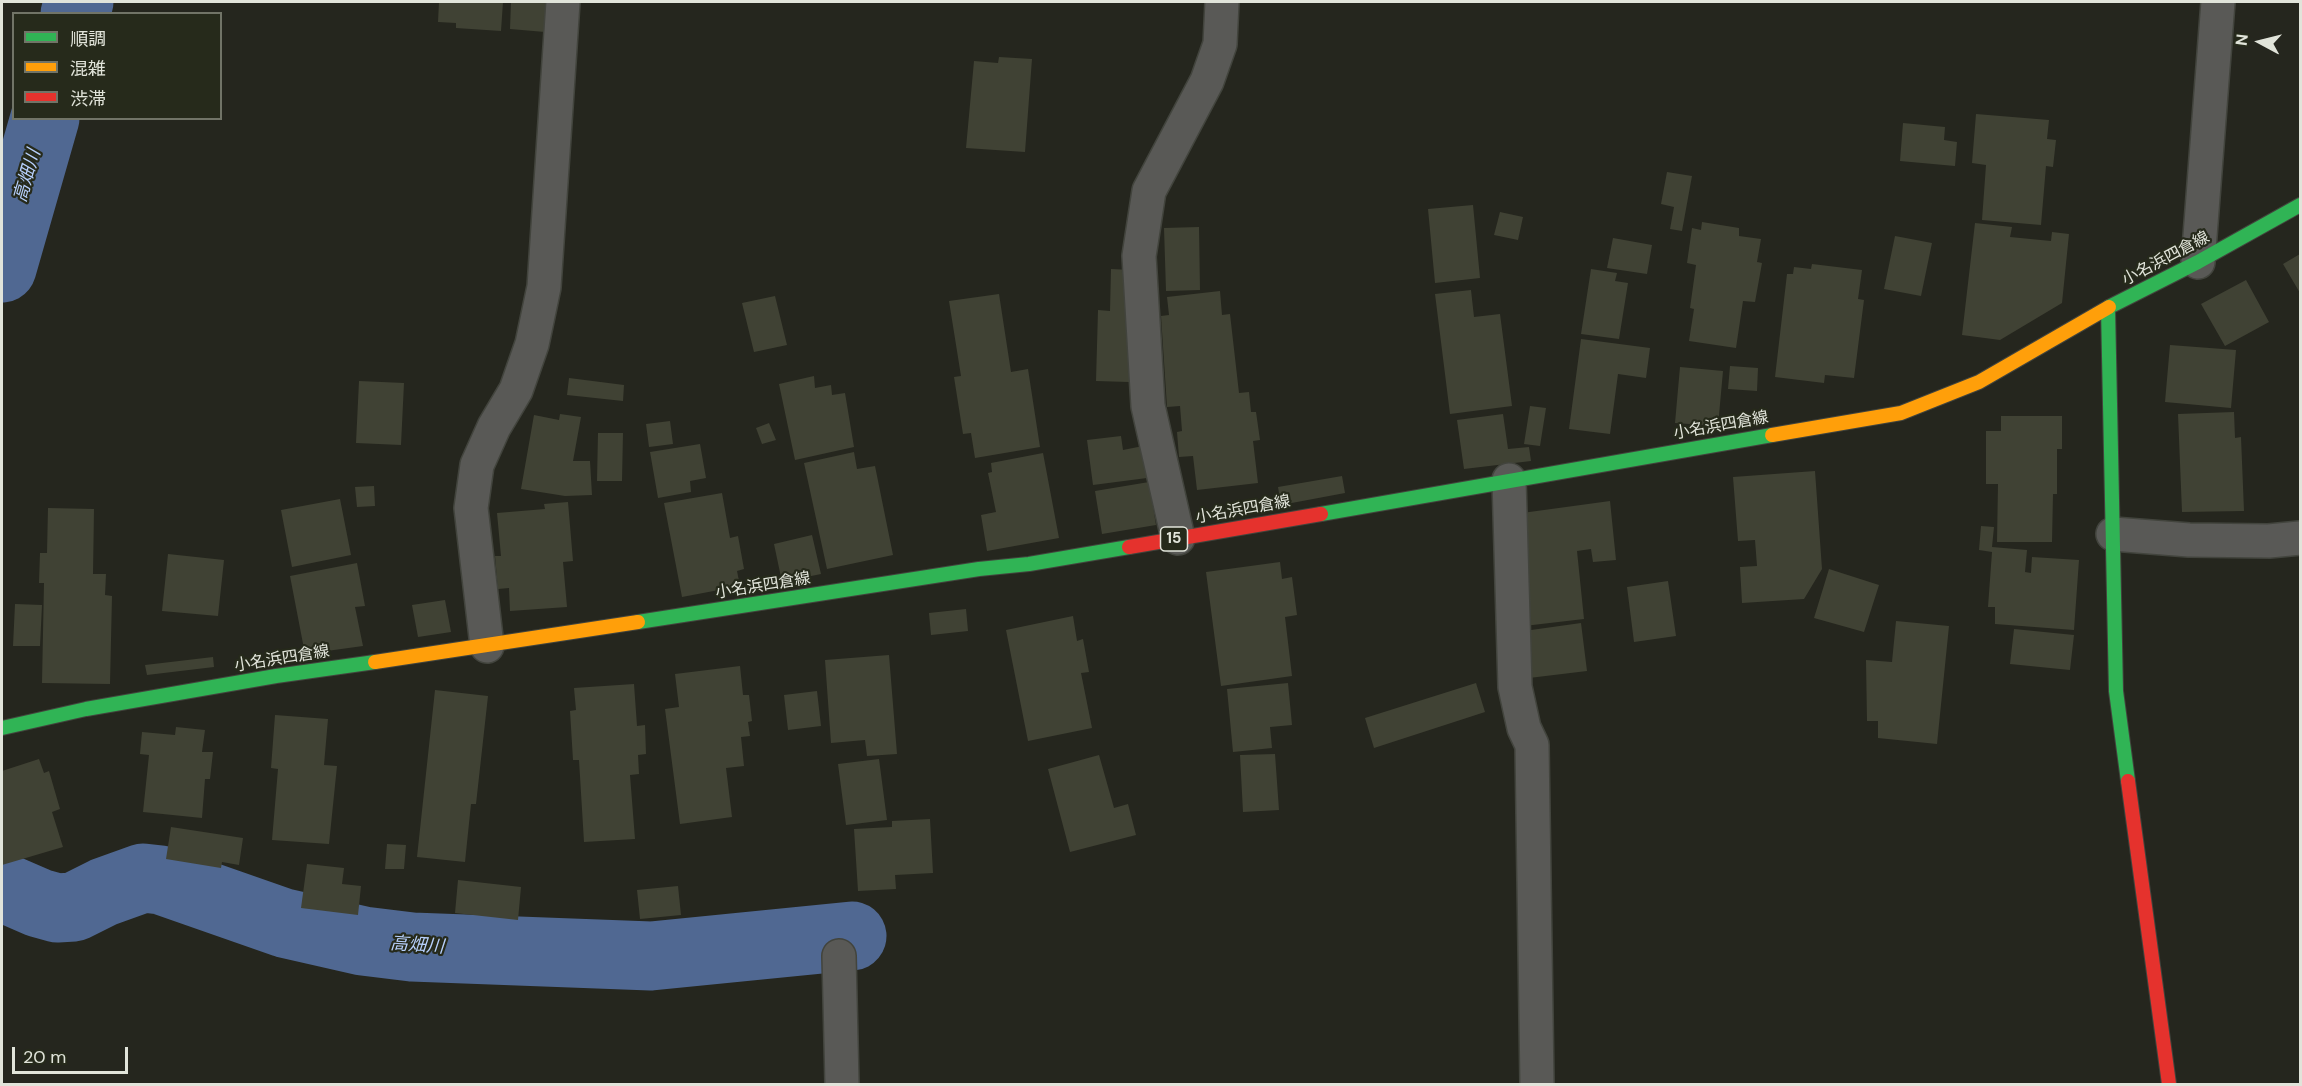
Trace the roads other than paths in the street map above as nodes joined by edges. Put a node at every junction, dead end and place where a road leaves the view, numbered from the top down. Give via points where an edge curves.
1 (563, 2) edge
2 (1222, 2) edge
3 (2218, 2) edge
4 (2301, 205) edge
5 (2198, 262) junction
6 (2108, 308) junction
7 (1509, 480) junction
8 (2113, 534) junction
9 (1178, 538) junction
10 (2301, 538) edge
11 (487, 646) junction
12 (2, 728) edge
13 (839, 956) dead end
14 (842, 1084) edge
15 (1537, 1084) edge
16 (2169, 1084) edge

1 - 11 street via 544,287 516,390 477,465 471,508
2 - 9 street via 1220,44 1208,81 1149,191 1139,256 1148,406
3 - 5 street
4 - 5 main road, 小名浜四倉線 / 15
5 - 6 main road, 小名浜四倉線 / 15
6 - 7 main road, 小名浜四倉線 / 15 via 1978,382 1901,413
6 - 8 main road
7 - 9 main road, 小名浜四倉線 / 15
7 - 15 street via 1515,687 1532,745
8 - 10 street via 2189,540
8 - 16 main road via 2116,691
9 - 11 main road, 小名浜四倉線 / 15
11 - 12 main road, 小名浜四倉線 / 15 via 276,676 86,709
13 - 14 street

